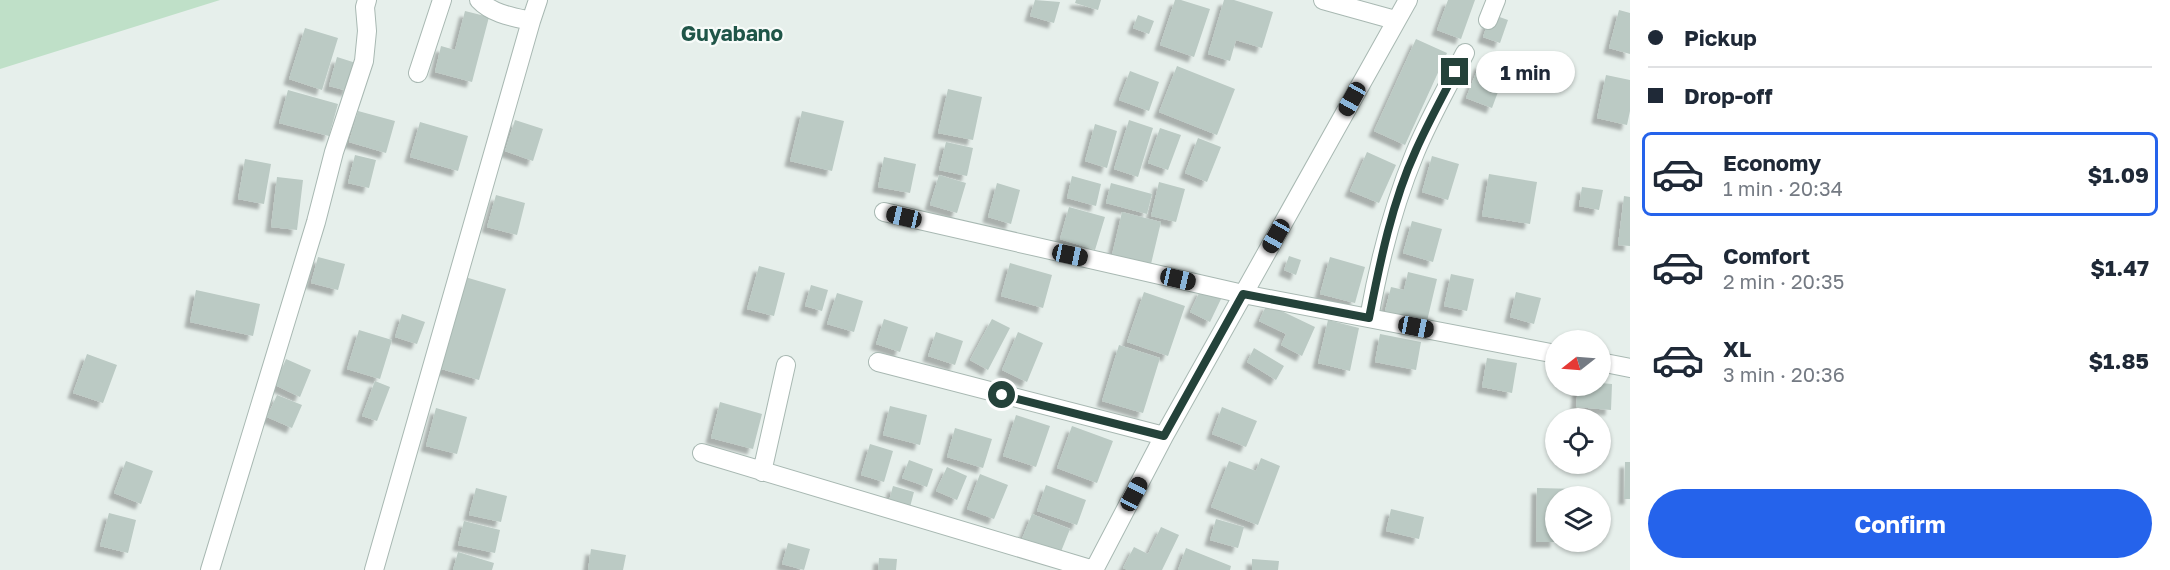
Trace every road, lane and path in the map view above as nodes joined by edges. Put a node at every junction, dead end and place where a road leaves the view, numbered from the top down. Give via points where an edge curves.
1 (367, 0) edge
2 (442, 0) edge
3 (479, 0) edge
4 (538, 0) edge
5 (1323, 0) edge
6 (1408, 0) edge
7 (1496, 0) edge
8 (1395, 20) junction
9 (1488, 20) dead end
10 (531, 21) junction
11 (1465, 53) dead end
12 (418, 73) dead end
13 (884, 212) dead end
14 (1243, 294) junction
15 (1369, 318) junction
16 (1545, 352) edge
17 (878, 362) dead end
18 (1611, 364) edge
19 (786, 365) dead end
20 (1630, 368) edge
21 (1164, 436) junction
22 (702, 453) dead end
23 (762, 472) junction
24 (210, 570) edge
25 (374, 570) edge
26 (1094, 570) edge

1 - 24 street via 364,61
2 - 12 street
3 - 10 street via 503,15
4 - 10 street
5 - 8 street
6 - 8 street
7 - 9 street
8 - 14 street
10 - 25 street
11 - 15 street via 1406,174
13 - 14 street
14 - 15 street
14 - 21 street
15 - 16 street
17 - 21 street
18 - 20 street
19 - 23 street
21 - 26 street
22 - 23 street
23 - 26 street

